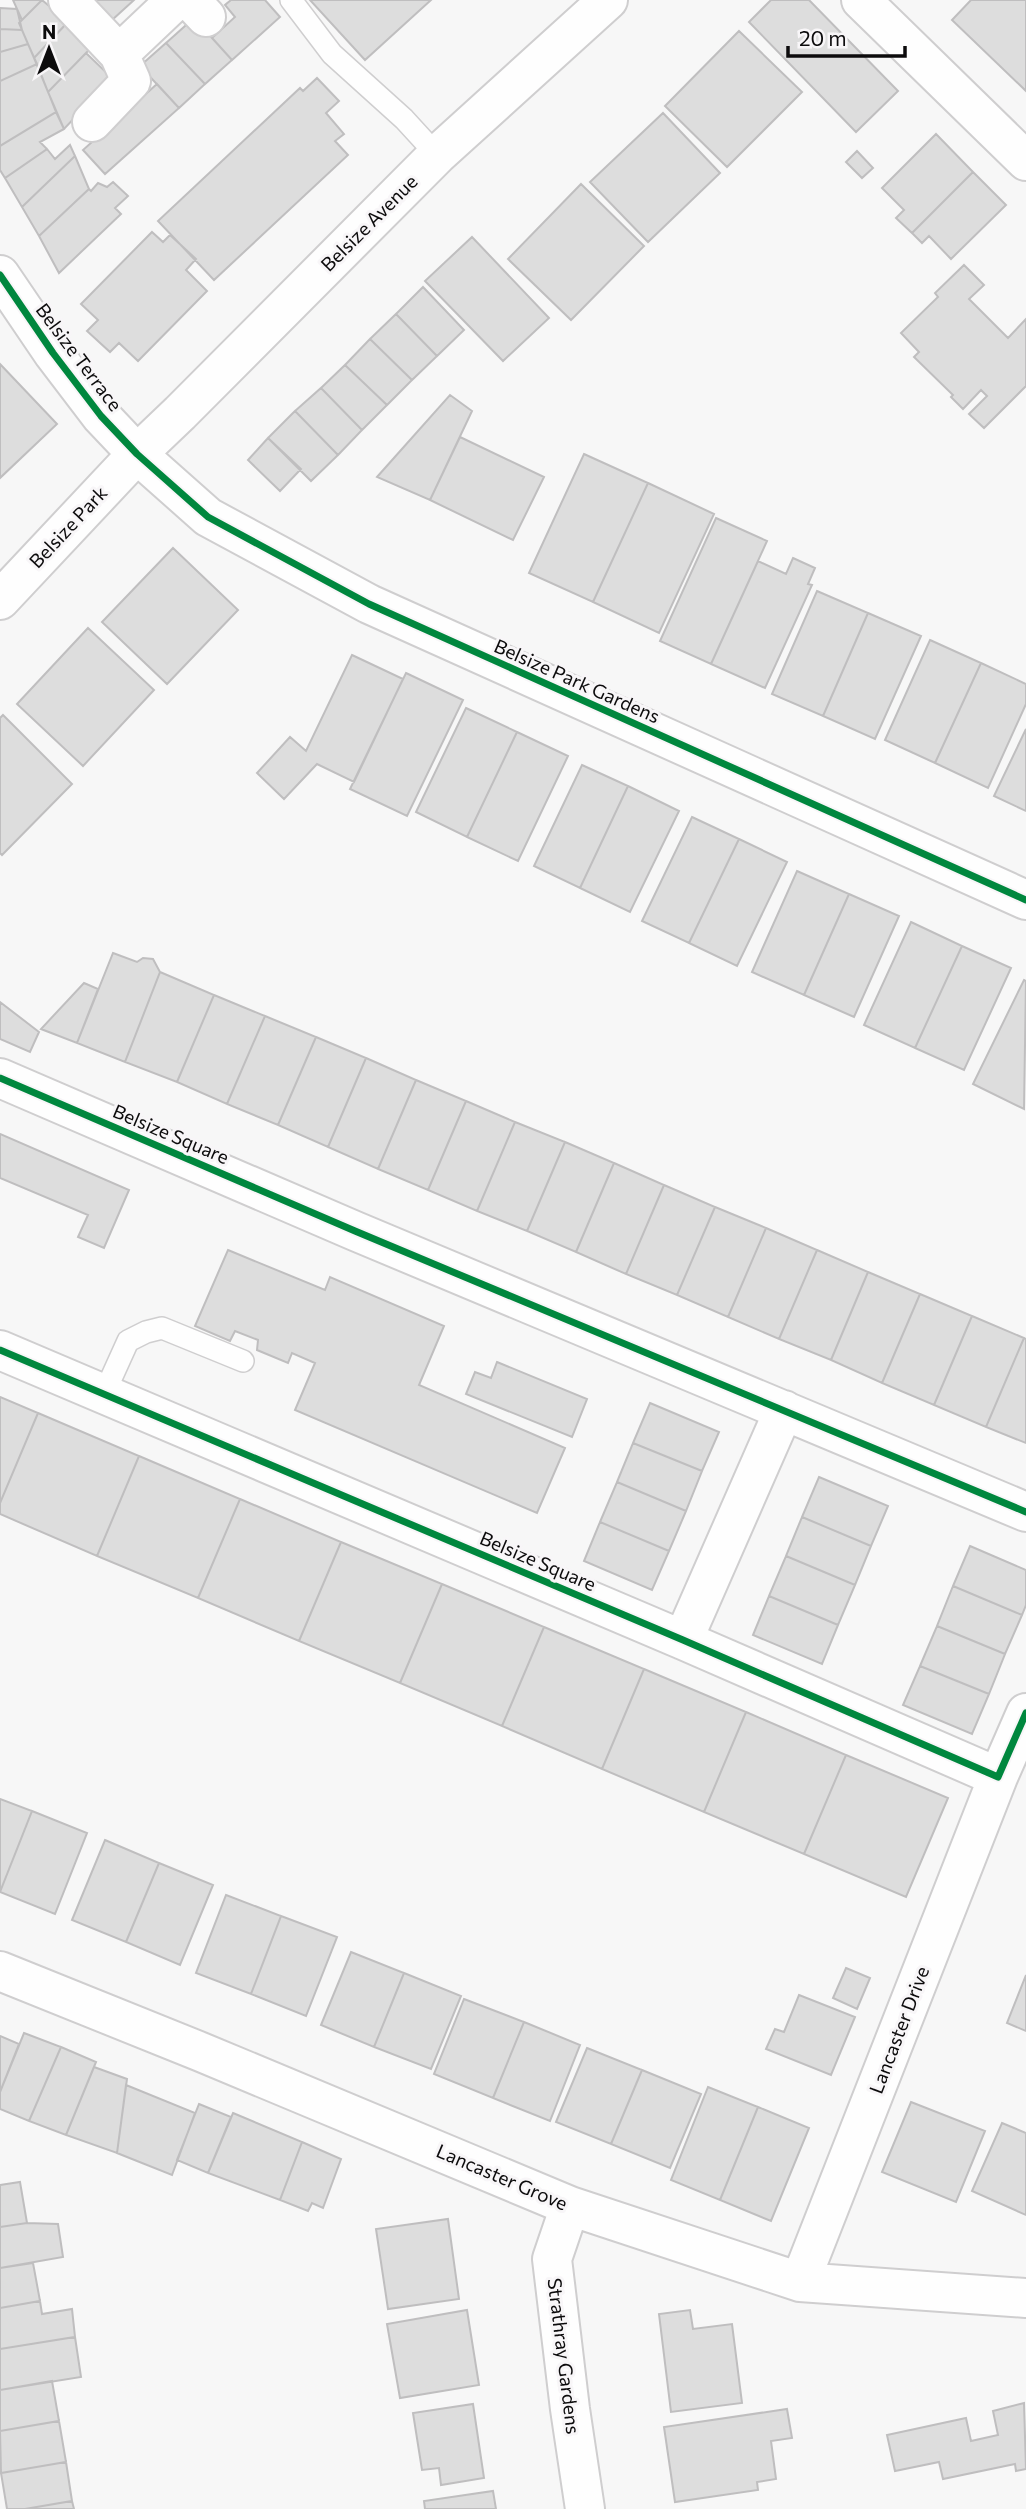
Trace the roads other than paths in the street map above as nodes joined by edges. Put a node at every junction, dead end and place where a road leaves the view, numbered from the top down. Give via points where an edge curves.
1 (68, 0) edge
2 (290, 0) edge
3 (608, 0) edge
4 (861, 0) edge
5 (191, 6) edge
6 (119, 54) junction
7 (92, 122) dead end
8 (437, 155) junction
9 (1026, 161) edge
10 (0, 275) edge
11 (136, 454) junction
12 (0, 600) edge
13 (1026, 900) edge
14 (0, 1078) edge
15 (0, 1349) edge
16 (243, 1361) dead end
17 (104, 1394) junction
18 (783, 1410) junction
19 (1026, 1512) edge
20 (683, 1640) junction
21 (1026, 1713) edge
22 (998, 1777) junction
23 (0, 1971) edge
24 (570, 2206) junction
25 (800, 2282) junction
26 (1026, 2298) edge
27 (585, 2509) edge

1 - 6 street
2 - 8 lane via 332,54 404,118
3 - 8 street, Belsize Avenue
4 - 9 street
5 - 6 street
6 - 7 street via 131,80
8 - 11 street, Belsize Avenue
10 - 11 street, Belsize Terrace via 53,353
11 - 12 street, Belsize Park
11 - 13 street, Belsize Park Gardens via 208,517 369,604
14 - 18 street, Belsize Square
15 - 17 street, Belsize Square
16 - 17 lane via 162,1328 128,1342
17 - 20 street, Belsize Square
18 - 19 street, Belsize Square
18 - 20 street
20 - 22 street, Belsize Square
21 - 22 street
22 - 25 street, Lancaster Drive
23 - 24 street, Lancaster Grove
24 - 25 street, Lancaster Grove
24 - 27 street, Strathray Gardens via 552,2259
25 - 26 street, Lancaster Grove

